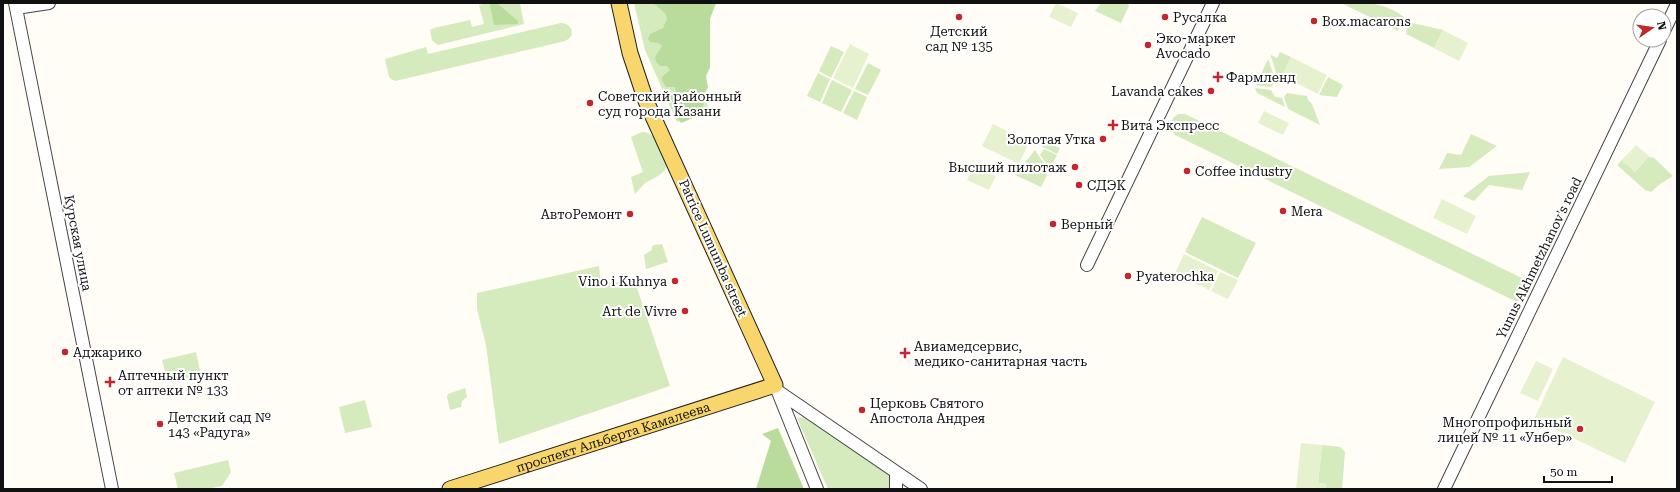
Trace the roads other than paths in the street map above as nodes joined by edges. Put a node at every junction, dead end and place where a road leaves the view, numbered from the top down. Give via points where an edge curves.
1 (49, 3) edge
2 (619, 3) edge
3 (1213, 3) edge
4 (1677, 4) edge
5 (16, 6) edge
6 (1672, 14) edge
7 (1656, 48) edge
8 (1087, 265) dead end
9 (777, 388) junction
10 (896, 472) junction
11 (112, 489) edge
12 (450, 489) edge
13 (817, 489) edge
14 (896, 489) edge
15 (919, 489) edge
16 (1444, 489) edge

1 - 5 street
2 - 9 main road, Patrice Lumumba street via 630,53 646,100
3 - 8 street
4 - 6 street
5 - 11 street, Курская улица
7 - 16 street, Yunus Akhmetzhanov's road
9 - 10 street
9 - 12 main road, проспект Альберта Камалеева
9 - 13 street, Patrice Lumumba street
10 - 14 street
10 - 15 street

